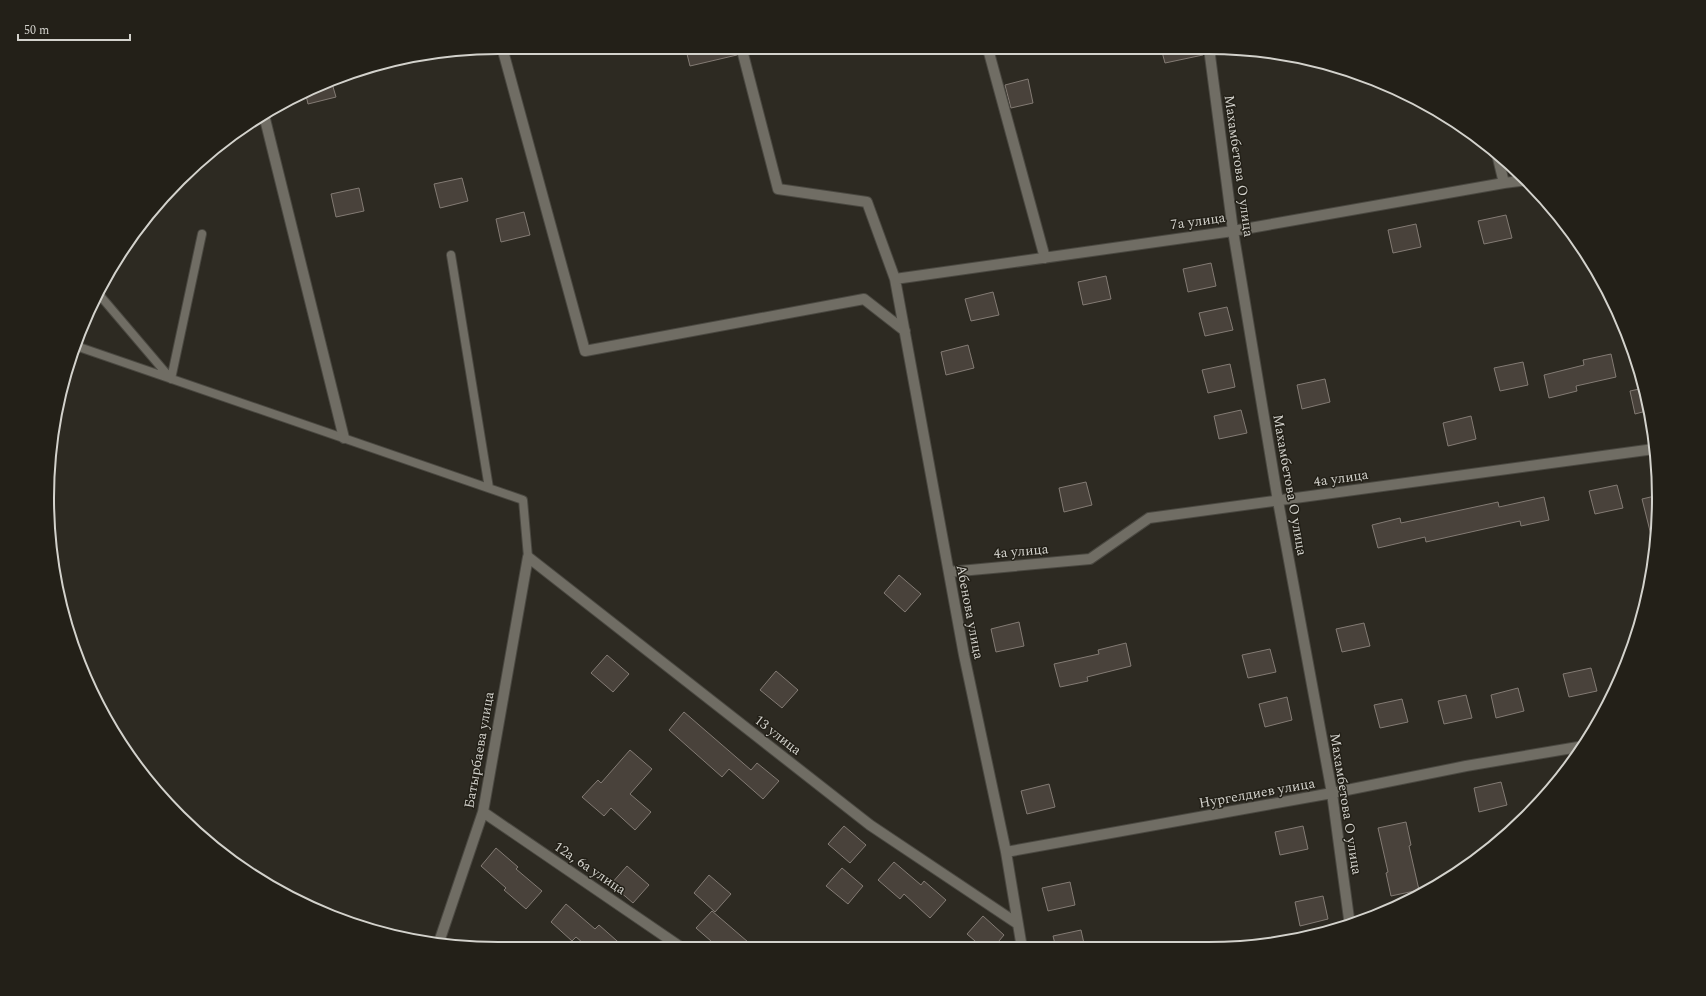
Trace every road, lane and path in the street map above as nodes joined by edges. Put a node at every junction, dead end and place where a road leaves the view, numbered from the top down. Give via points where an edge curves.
1 (504, 54) edge
2 (743, 54) edge
3 (989, 54) edge
4 (1210, 54) edge
5 (265, 120) edge
6 (1499, 162) edge
7 (1519, 181) edge
8 (1504, 183) junction
9 (1232, 231) junction
10 (202, 234) dead end
11 (451, 255) dead end
12 (1046, 258) junction
13 (896, 279) junction
14 (102, 298) edge
15 (905, 332) junction
16 (81, 348) edge
17 (171, 379) junction
18 (344, 438) junction
19 (1649, 450) edge
20 (489, 488) junction
21 (1278, 501) junction
22 (528, 558) junction
23 (949, 572) junction
24 (1575, 747) edge
25 (1332, 793) junction
26 (483, 812) junction
27 (1006, 852) junction
28 (1349, 919) edge
29 (1018, 924) junction
30 (440, 938) edge
31 (673, 942) edge
32 (1021, 942) edge

1 - 15 street via 585,351 864,300
2 - 13 street, Абенова улица via 778,189 867,202
3 - 12 street
4 - 9 street, Махамбетова О улица
5 - 18 street
6 - 8 street
7 - 8 street, 7а улица
8 - 9 street, 7а улица
9 - 12 street, 7а улица
9 - 21 street, Махамбетова О улица
10 - 17 lane
11 - 20 lane
12 - 13 street, 7а улица
13 - 15 street, Абенова улица
14 - 17 lane
15 - 23 street, Абенова улица
16 - 17 lane
17 - 18 lane
18 - 20 lane
19 - 21 street, 4а улица
20 - 22 lane via 523,500
21 - 23 street, 4а улица via 1149,518 1090,559
21 - 25 street, Махамбетова О улица
22 - 26 street, Батырбаева улица
22 - 29 street, 13 улица via 870,824
23 - 27 street, Абенова улица
24 - 25 street, Нургелдиев улица
25 - 27 street, Нургелдиев улица
25 - 28 street, Махамбетова О улица
26 - 30 street, Батырбаева улица
26 - 31 street, 12а, 6а улица
27 - 29 street, Абенова улица
29 - 32 street, Абенова улица

